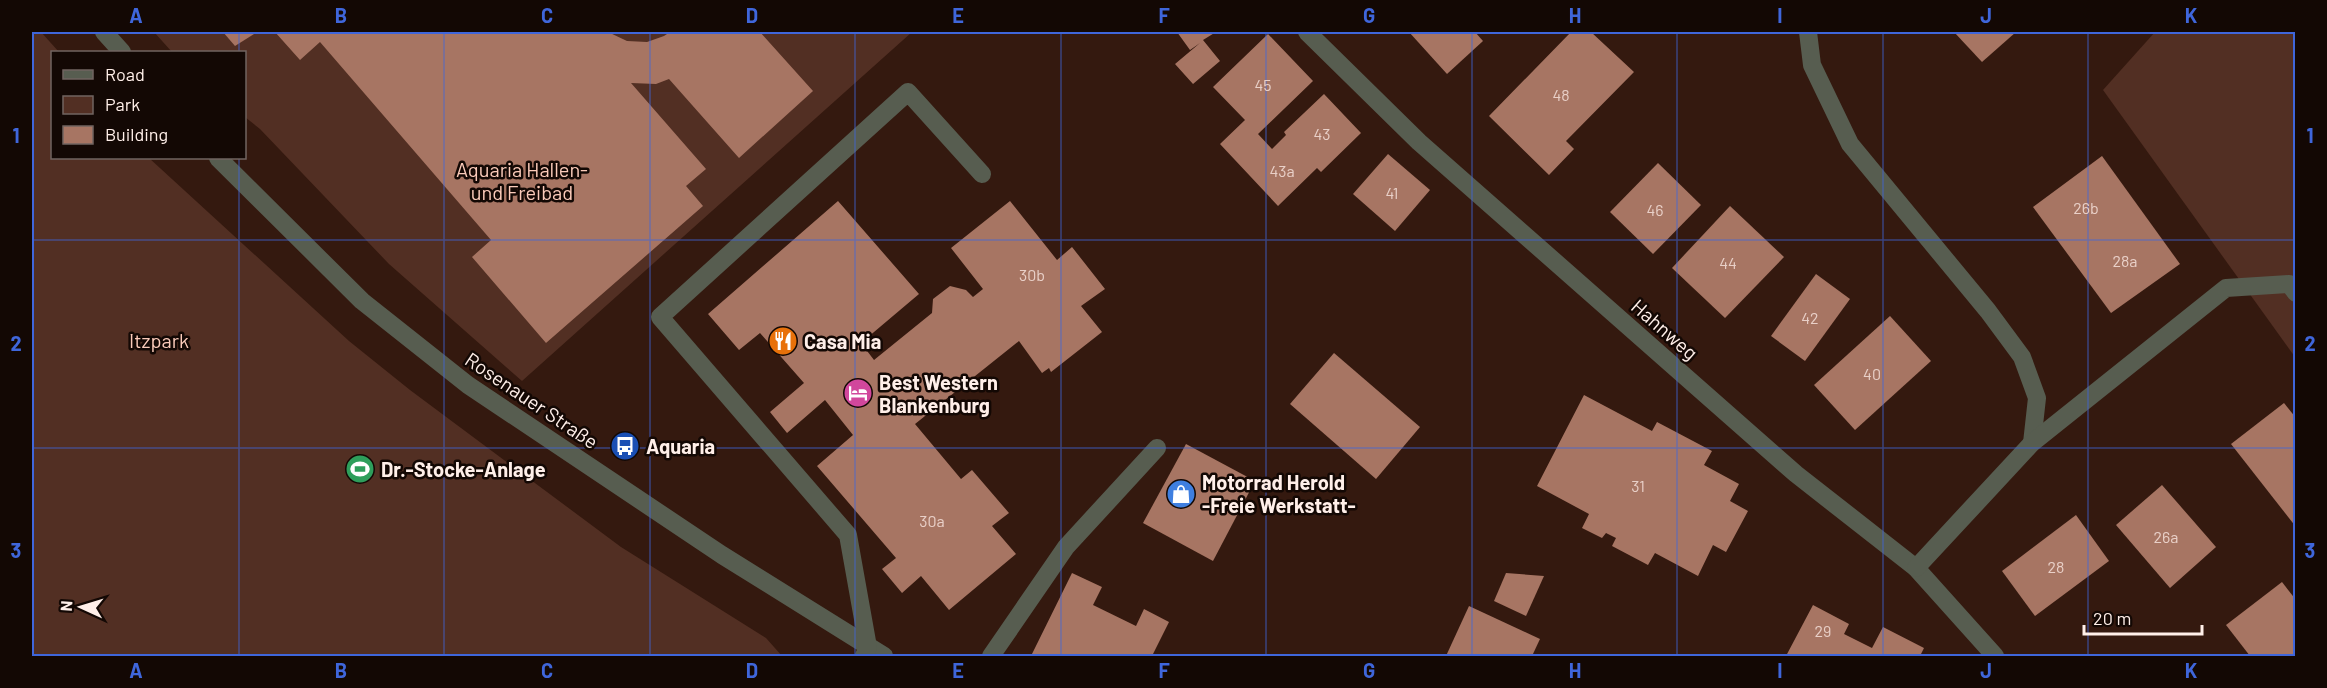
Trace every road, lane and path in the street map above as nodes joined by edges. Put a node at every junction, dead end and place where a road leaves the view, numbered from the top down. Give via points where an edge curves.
1 (104, 32) edge
2 (1307, 32) edge
3 (1808, 32) edge
4 (121, 51) edge
5 (219, 159) edge
6 (982, 174) dead end
7 (2295, 293) edge
8 (2032, 443) junction
9 (1157, 448) dead end
10 (1916, 568) junction
11 (872, 653) edge
12 (991, 657) edge
13 (1995, 657) edge

1 - 4 street
2 - 10 street, Hahnweg via 1437,158 1796,474
3 - 8 street via 1812,64 1850,144 2022,357 2037,398
5 - 11 street, Rosenauer Straße via 362,301 468,385
6 - 11 street via 908,92 660,317 848,535
7 - 8 street via 2289,284 2226,288
8 - 10 street
9 - 12 street via 1066,547
10 - 13 street, Hahnweg

